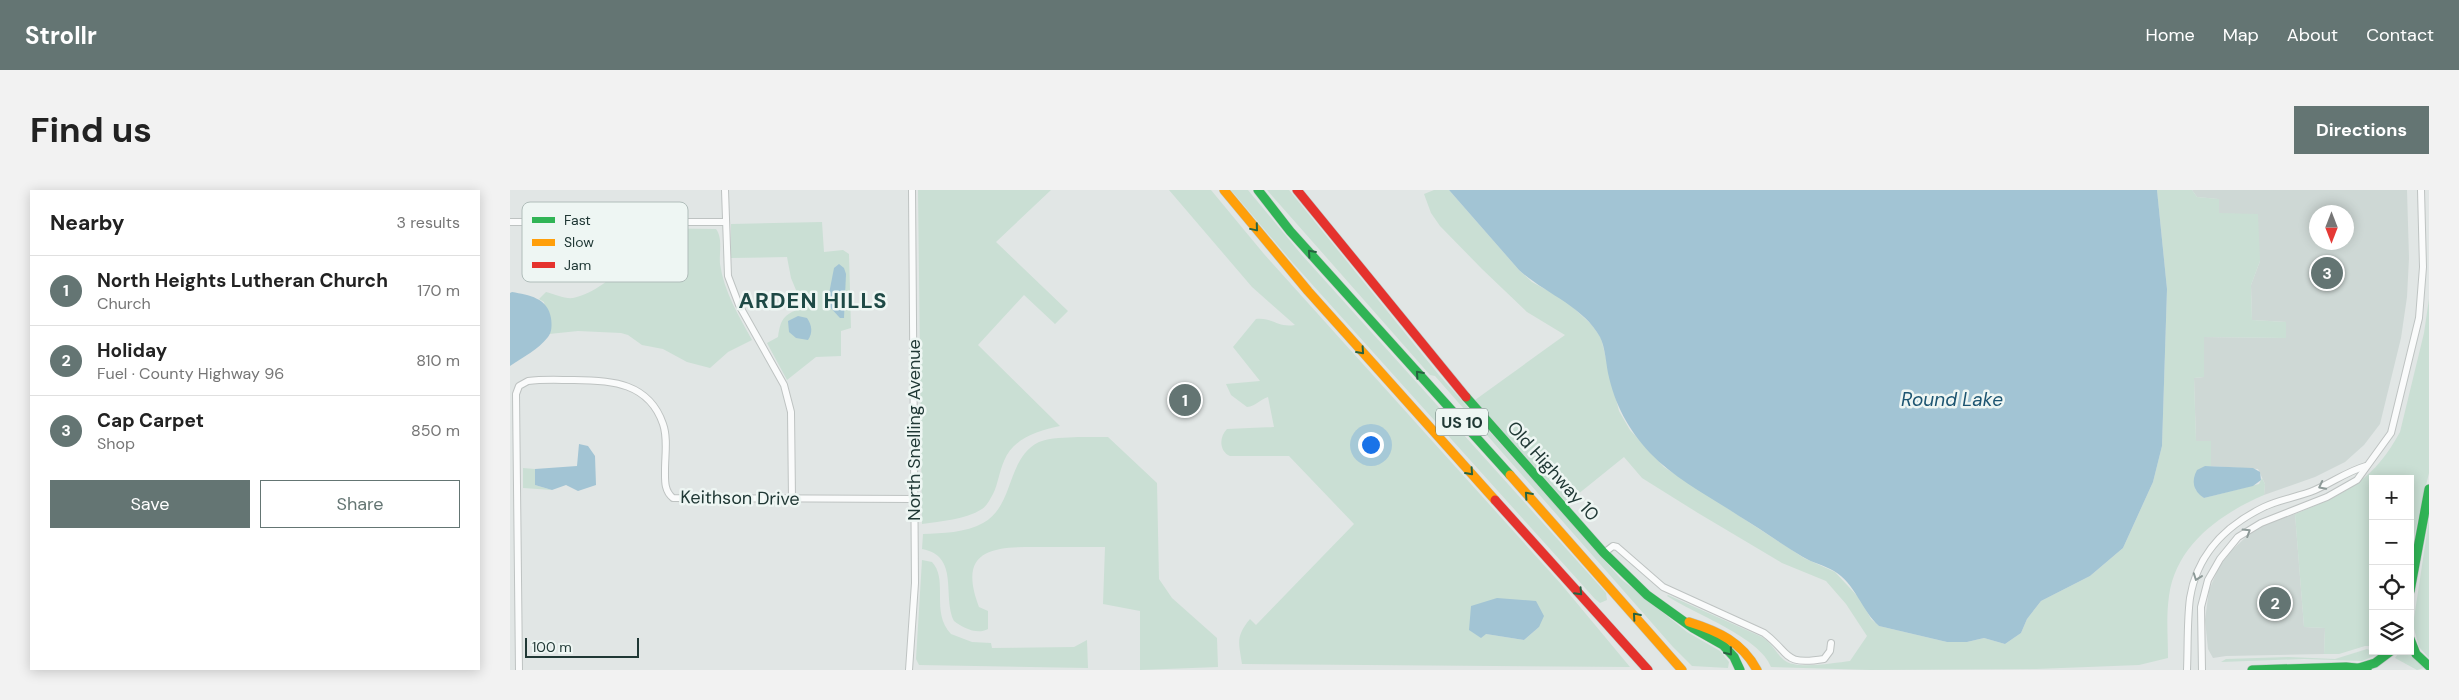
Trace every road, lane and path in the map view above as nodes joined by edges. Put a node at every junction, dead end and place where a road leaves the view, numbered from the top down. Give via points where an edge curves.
1 (725, 190) edge
2 (912, 190) edge
3 (1224, 190) edge
4 (1258, 190) edge
5 (1297, 190) edge
6 (2421, 190) edge
7 (688, 222) edge
8 (725, 222) junction
9 (2366, 466) junction
10 (2429, 489) edge
11 (792, 499) junction
12 (914, 499) junction
13 (2266, 506) junction
14 (2272, 518) junction
15 (1604, 553) junction
16 (2414, 570) edge
17 (1684, 620) junction
18 (1831, 643) dead end
19 (2414, 649) edge
20 (2386, 655) edge
21 (2429, 666) edge
22 (2359, 668) junction
23 (518, 670) edge
24 (909, 670) edge
25 (1648, 670) edge
26 (1682, 670) edge
27 (1740, 670) edge
28 (1757, 670) edge
29 (2187, 670) edge
30 (2202, 670) edge
31 (2252, 670) edge
32 (2370, 670) edge

1 - 8 street
2 - 12 street, North Snelling Avenue
3 -> 25 main road, US 10 via 1308,292
26 -> 4 main road, US 10 via 1297,238
5 - 15 main road, Old Highway 10 via 1482,417
6 - 9 street via 2423,268 2419,318 2391,432
7 - 8 street
8 - 11 street via 726,264 733,293 788,398 792,425
9 -> 13 street via 2352,469 2314,490
9 - 14 street via 2348,487
10 - 16 main road
11 - 12 street, Keithson Drive
11 - 23 street, Keithson Drive via 673,498 665,484 663,424 652,403 640,391 606,380 522,383 516,394
12 - 24 street, North Snelling Avenue via 915,583
13 - 14 street
13 -> 29 street via 2237,521 2209,549 2190,597
30 -> 14 street via 2201,606 2208,580 2238,537
15 - 17 main road, Old Highway 10 via 1647,595
15 - 18 street via 1613,546 1617,547 1662,587 1764,633 1794,660 1824,659
17 -> 27 main road, Old Highway 10 via 1723,645
17 - 28 main road, Old Highway 10 via 1726,636 1748,654
19 - 21 main road
20 - 22 main road
22 - 31 main road
22 - 32 main road

